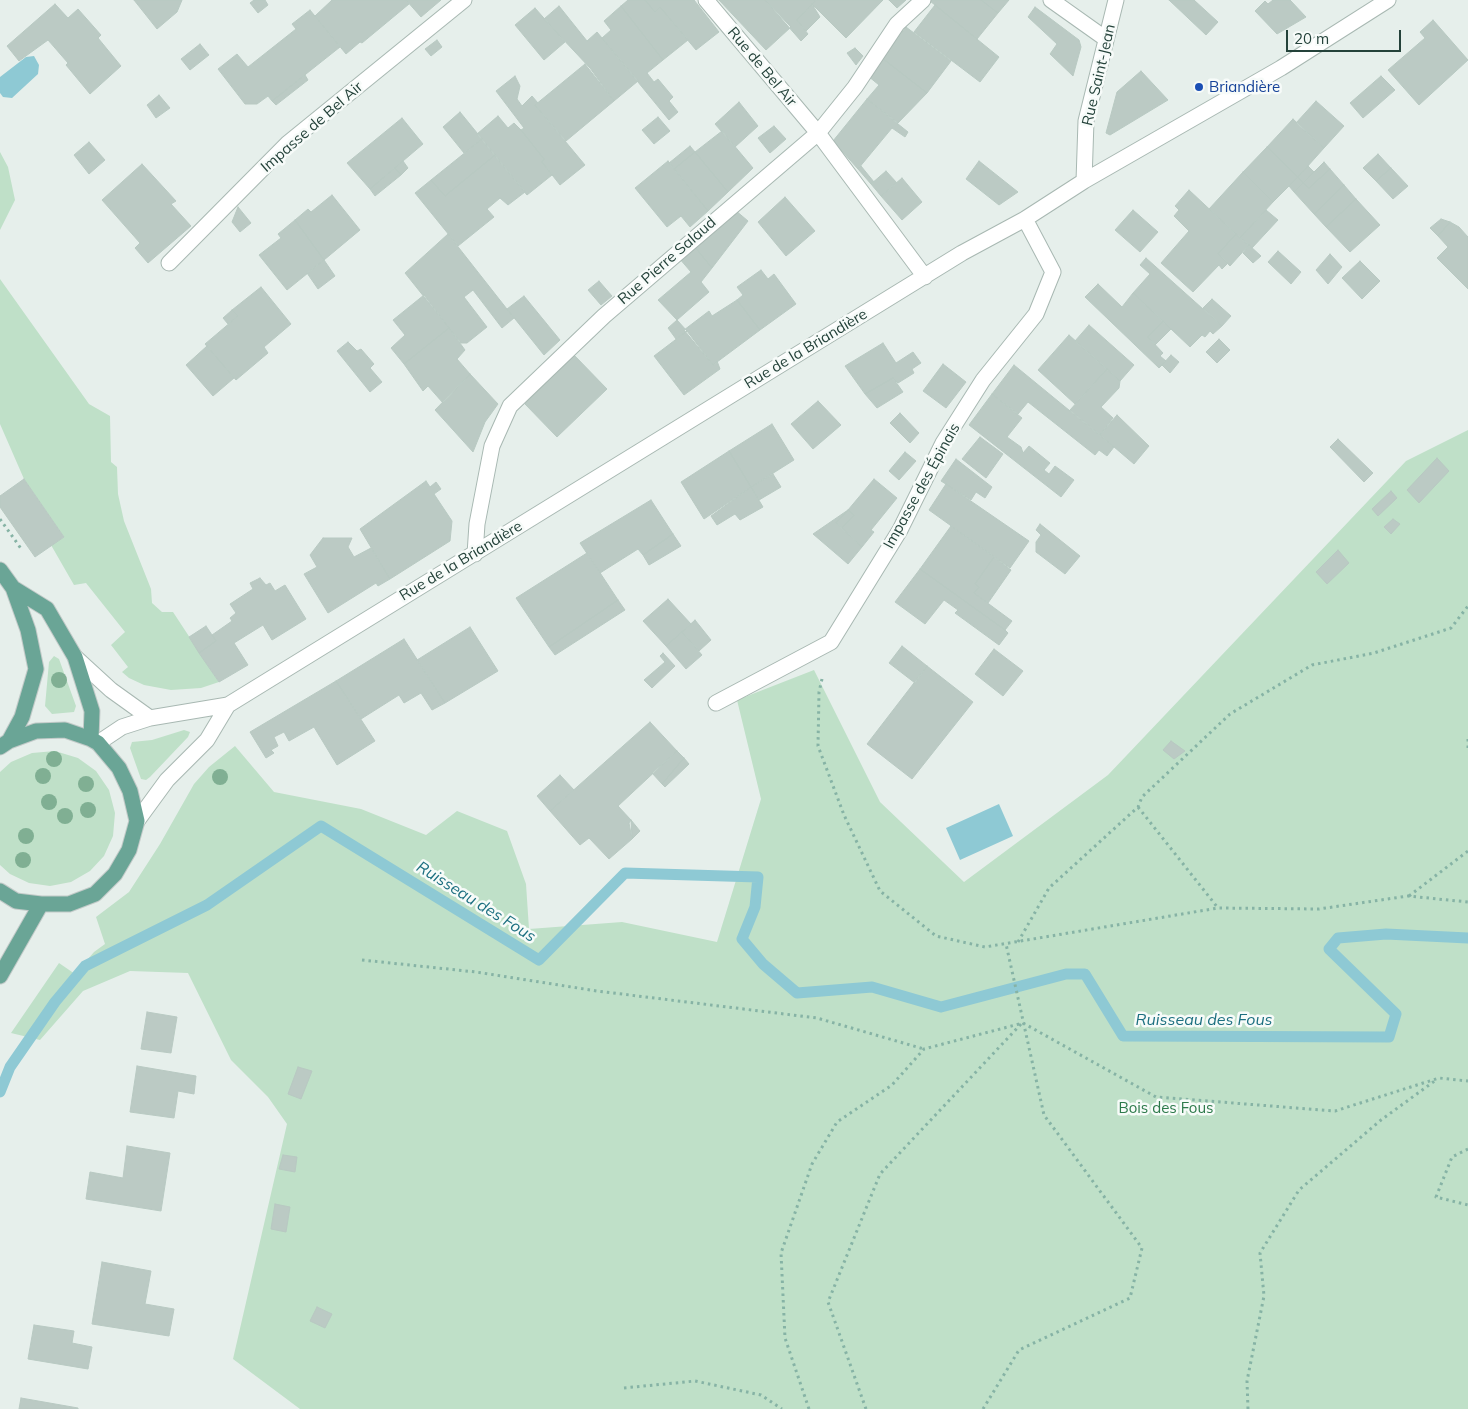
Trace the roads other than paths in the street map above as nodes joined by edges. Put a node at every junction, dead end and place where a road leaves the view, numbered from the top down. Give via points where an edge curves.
1 (464, 0) edge
2 (706, 0) edge
3 (923, 0) edge
4 (1051, 0) edge
5 (1116, 0) edge
6 (1388, 0) edge
7 (1106, 39) junction
8 (818, 133) junction
9 (1084, 180) junction
10 (1025, 219) junction
11 (169, 263) dead end
12 (925, 277) junction
13 (474, 554) junction
14 (0, 570) edge
15 (13, 588) junction
16 (74, 657) junction
17 (716, 703) dead end
18 (228, 705) junction
19 (150, 718) junction
20 (95, 741) junction
21 (5, 744) edge
22 (137, 822) junction
23 (0, 891) edge
24 (41, 904) junction
25 (0, 976) edge

1 - 11 street, Impasse de Bel Air via 288,143
2 - 8 street, Rue de Bel Air
3 - 8 street, Rue Pierre Salaud via 897,24 855,87
4 - 7 street
5 - 7 street, Rue Saint-Jean
6 - 9 street, Rue de la Briandière via 1281,68
7 - 9 street, Rue Saint-Jean via 1086,121
8 - 12 street, Rue de Bel Air
8 - 13 street, Rue Pierre Salaud via 604,316 510,406 492,446
9 - 10 street, Rue de la Briandière
10 - 12 street, Rue de la Briandière
10 - 17 street, Impasse des Épinais via 1053,272 1036,314 983,380 944,443 900,530 831,642
12 - 13 street, Rue de la Briandière
13 - 18 street, Rue de la Briandière
14 - 15 main road
15 - 16 main road via 47,609
15 - 21 main road via 28,630 36,669 22,717
16 - 19 street via 111,690
16 - 20 main road via 92,711
18 - 19 street, Rue de la Briandière
18 - 22 street, Rue de la Briandière via 207,740 167,780
19 - 20 street, Rue de la Briandière
20 - 21 main road via 65,730 36,731
20 - 22 main road via 119,768 130,791
22 - 24 main road via 129,850 120,866 95,894 69,904
23 - 24 main road via 16,901
24 - 25 main road

